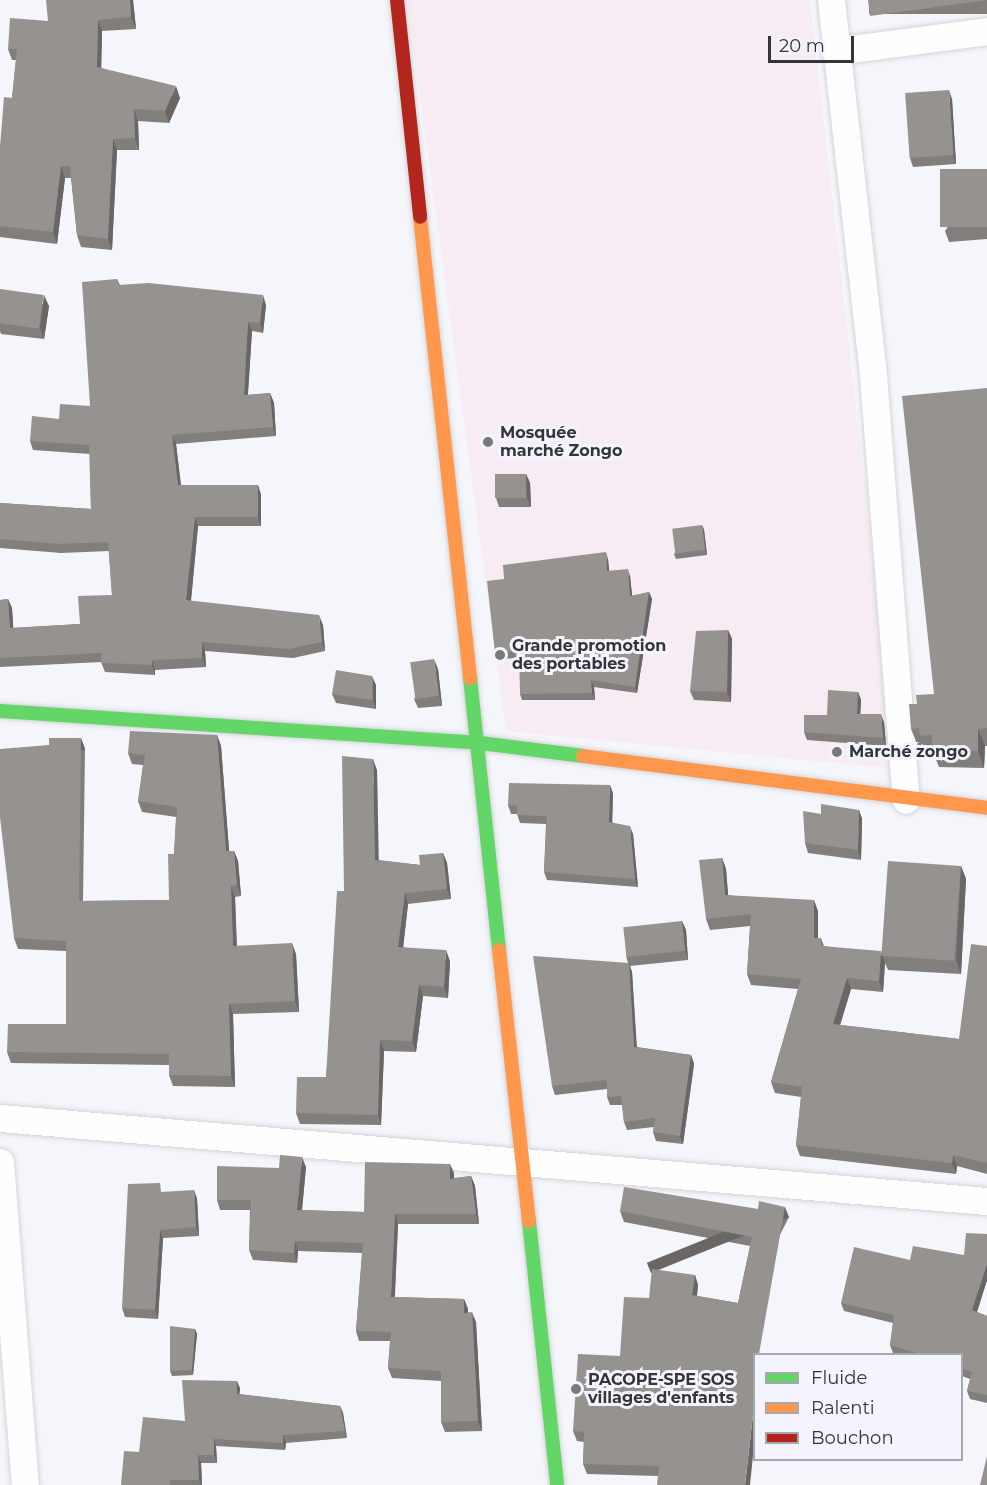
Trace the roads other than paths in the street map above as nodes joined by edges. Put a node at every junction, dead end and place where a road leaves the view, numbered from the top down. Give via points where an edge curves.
1 (397, 0) edge
2 (831, 0) edge
3 (987, 31) edge
4 (835, 51) junction
5 (0, 711) edge
6 (480, 743) junction
7 (906, 800) junction
8 (987, 808) edge
9 (0, 1118) edge
10 (525, 1159) junction
11 (0, 1162) edge
12 (987, 1201) edge
13 (25, 1485) edge
14 (557, 1485) edge

1 - 6 street
2 - 4 street
3 - 4 street
4 - 7 street via 873,375
5 - 6 street
6 - 7 street
6 - 10 street
7 - 8 street
9 - 10 street
10 - 12 street
10 - 14 street
11 - 13 street

